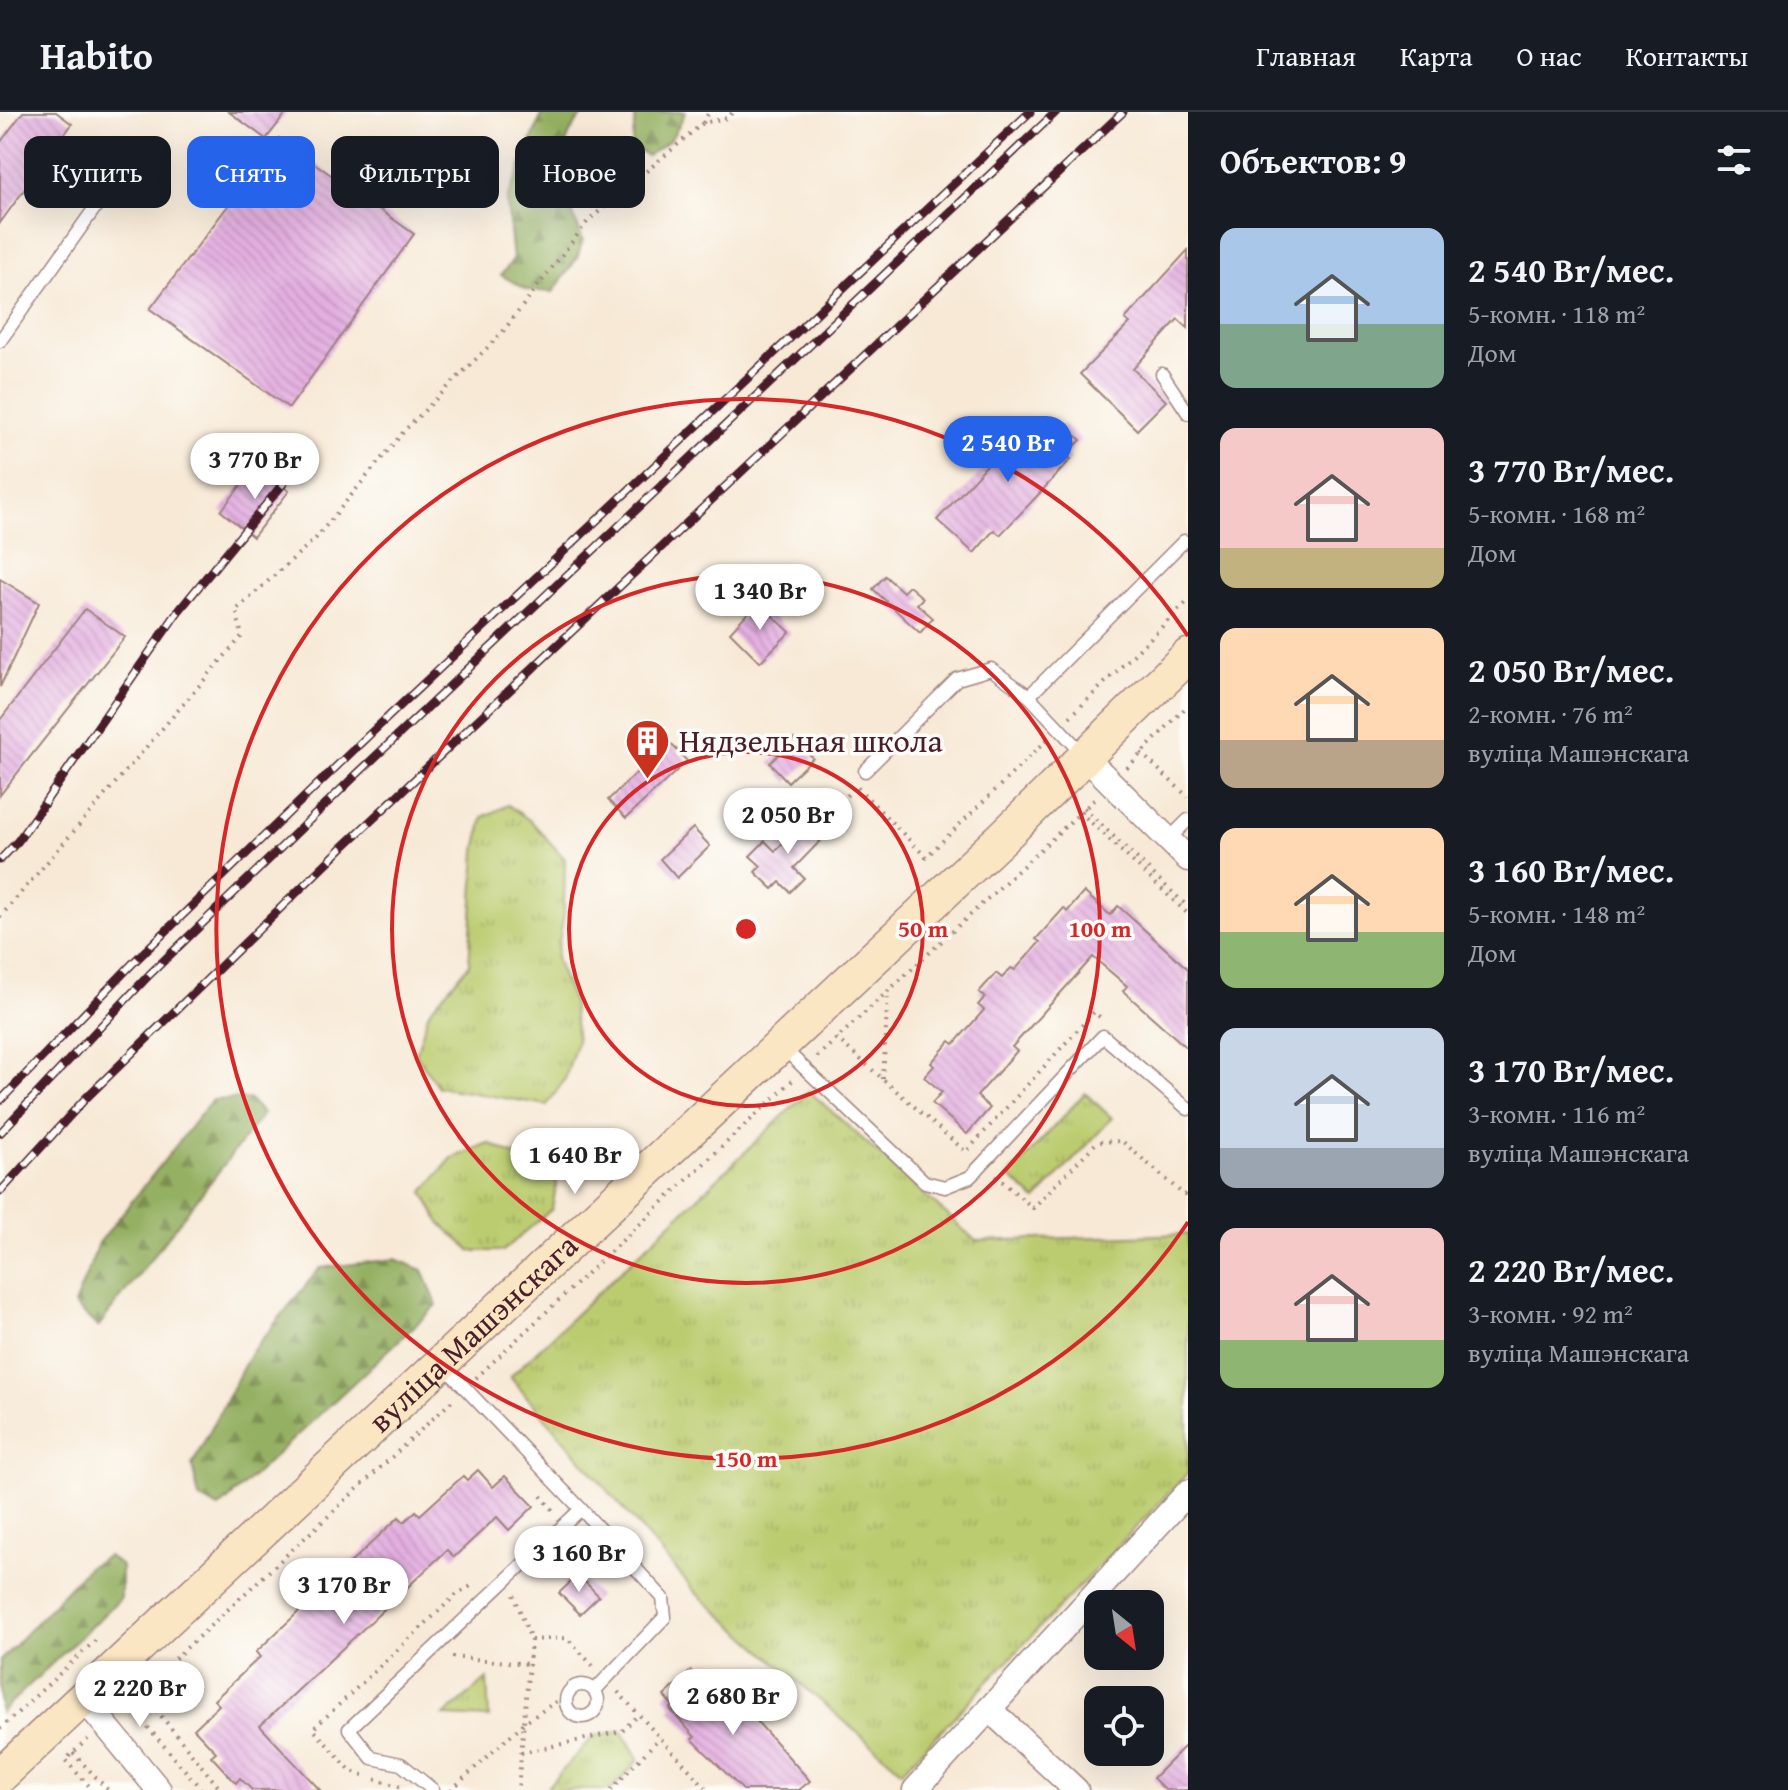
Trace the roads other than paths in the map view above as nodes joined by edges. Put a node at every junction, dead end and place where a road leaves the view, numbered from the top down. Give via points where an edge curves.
1 (95, 208) edge
2 (0, 341) edge
3 (1162, 374) dead end
4 (1188, 413) edge
5 (1184, 541) dead end
6 (1188, 656) edge
7 (1029, 696) junction
8 (1085, 757) junction
9 (865, 771) dead end
10 (1188, 820) edge
11 (1169, 839) junction
12 (1188, 859) edge
13 (780, 1045) junction
14 (1188, 1109) edge
15 (440, 1362) junction
16 (1188, 1492) edge
17 (581, 1509) junction
18 (595, 1690) junction
19 (84, 1699) junction
20 (989, 1709) junction
21 (0, 1776) edge
22 (159, 1790) edge
23 (433, 1790) edge
24 (915, 1790) edge
25 (1076, 1790) edge

1 - 2 lane
3 - 4 lane
5 - 7 lane
6 - 8 main road, вуліца Машэнскага
7 - 8 lane
7 - 9 lane via 991,669 957,679
8 - 11 street
8 - 13 main road, вуліца Машэнскага
10 - 11 lane
11 - 12 street
13 - 14 lane via 925,1182 945,1187 970,1177 1103,1036
13 - 15 main road, вуліца Машэнскага
15 - 17 lane
15 - 19 main road, вуліца Машэнскага
16 - 20 street
17 - 18 lane via 663,1598 665,1617
17 - 23 lane via 349,1729 372,1758 401,1764
18 - 18 lane via 578,1685 567,1694 572,1714 586,1716 597,1707
19 - 21 main road, вуліца Машэнскага
19 - 22 street
20 - 24 street
20 - 25 street

